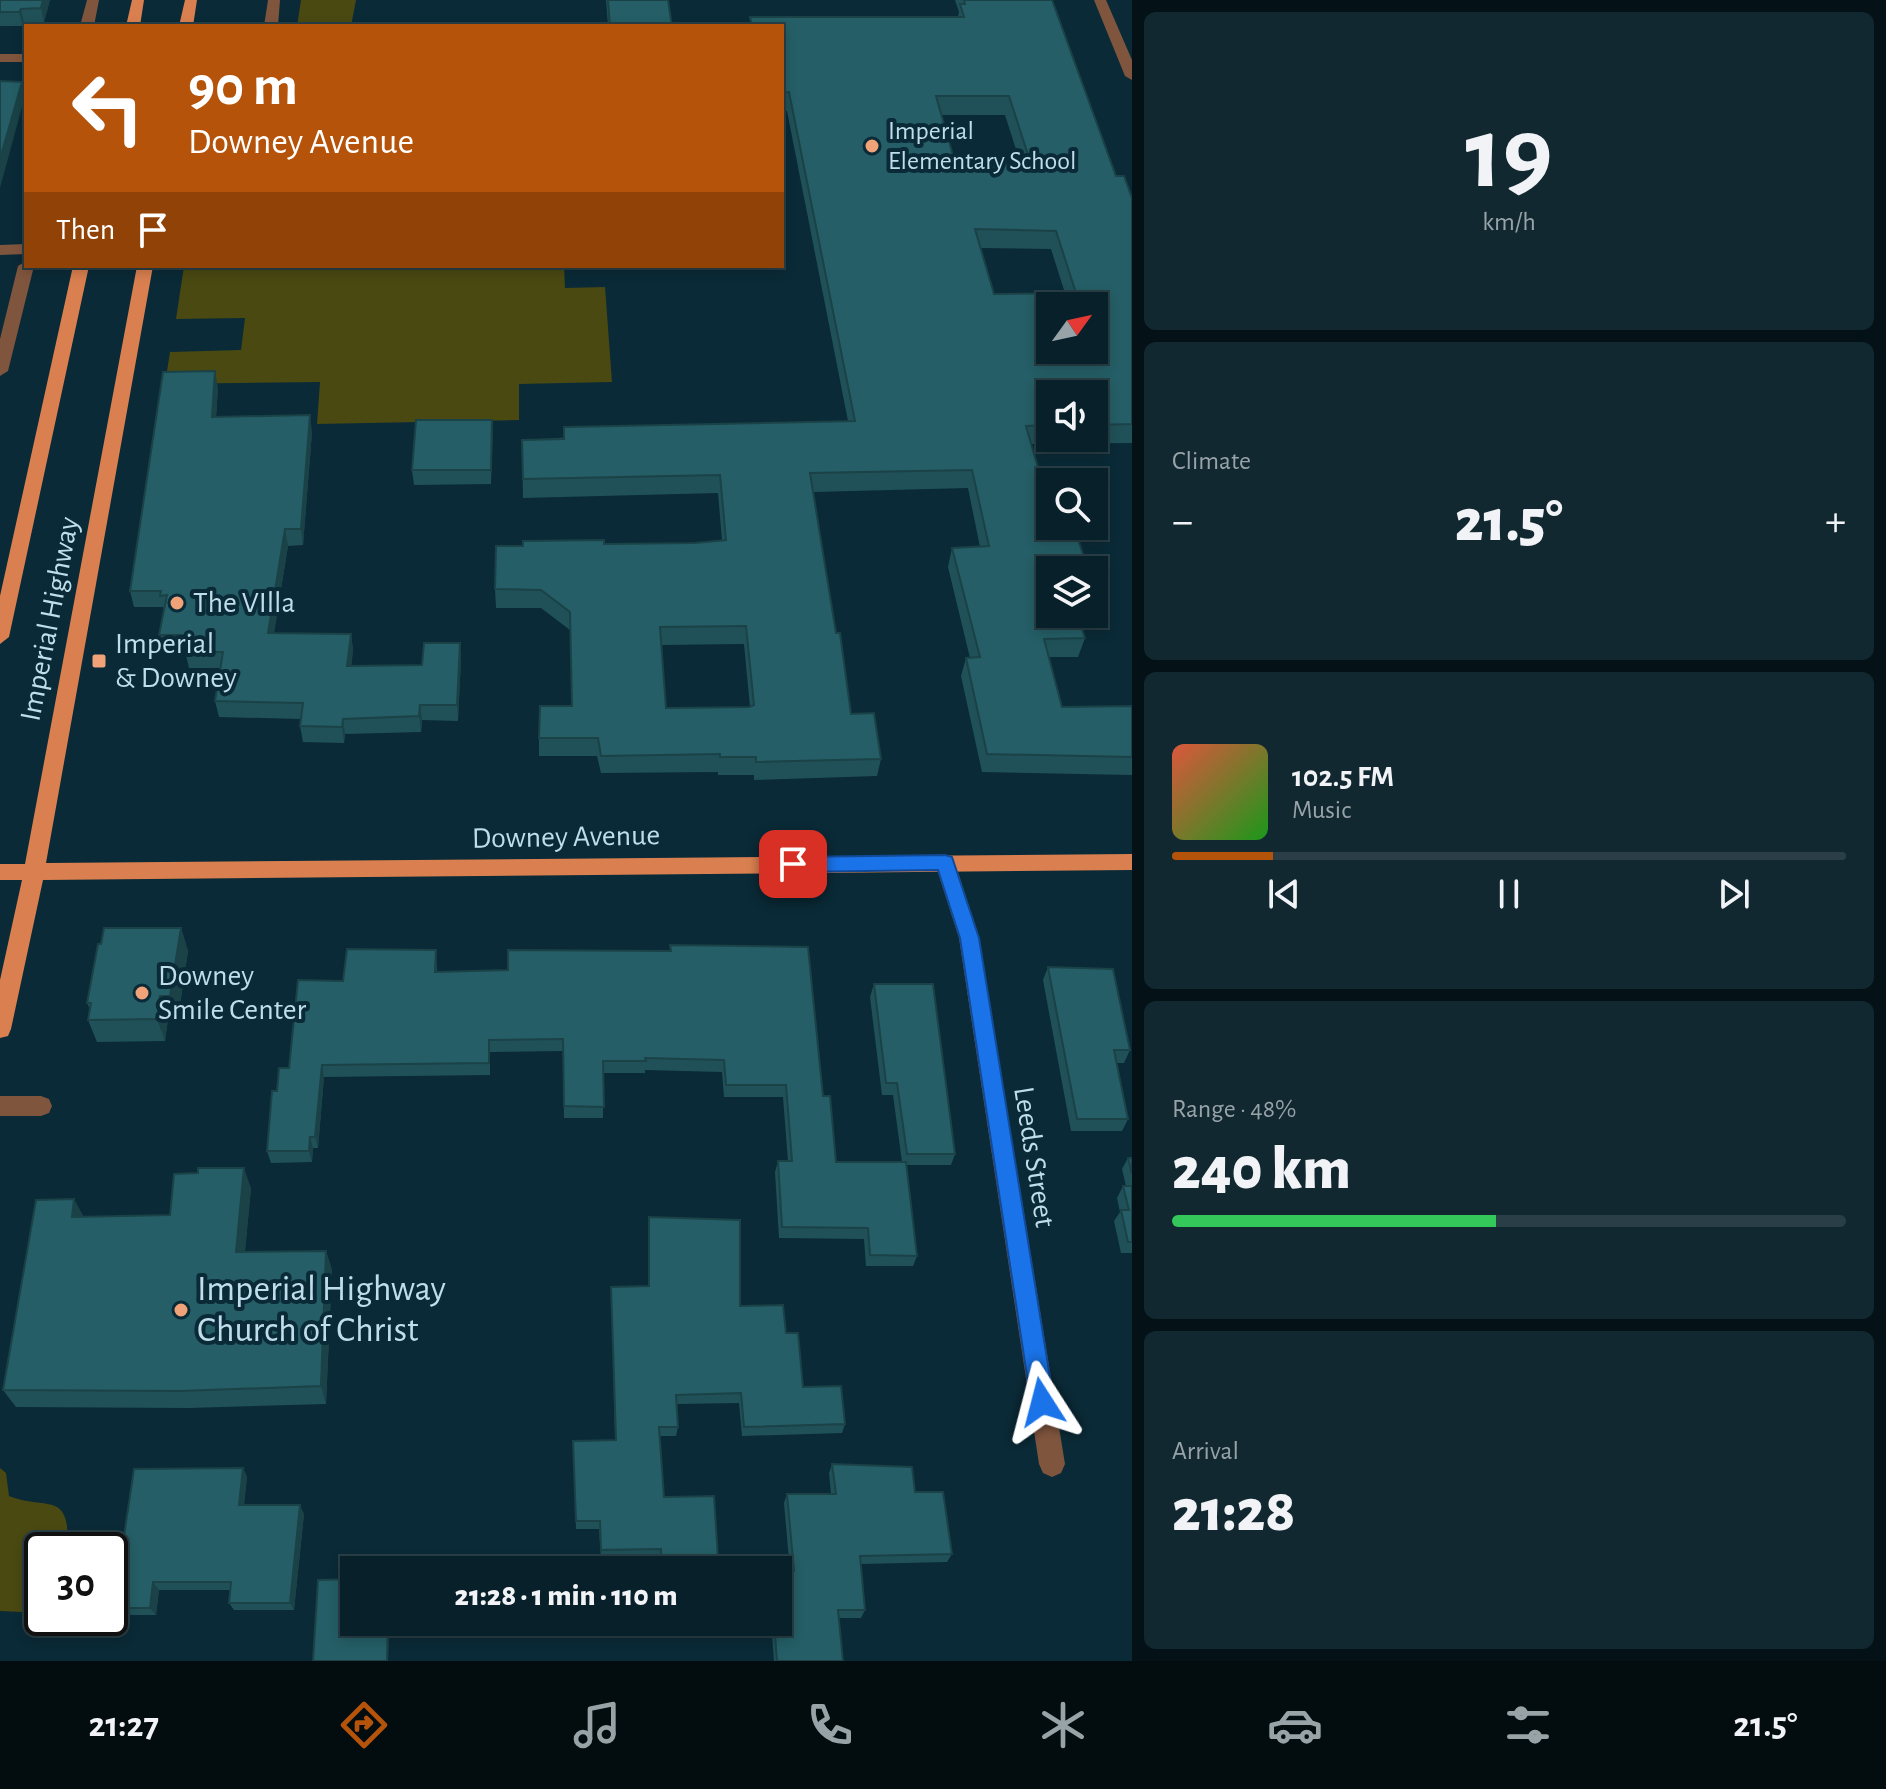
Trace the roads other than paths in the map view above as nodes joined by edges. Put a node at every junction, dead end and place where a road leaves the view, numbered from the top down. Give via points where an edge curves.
1 (93, 0) edge
2 (138, 0) edge
3 (191, 0) edge
4 (274, 0) edge
5 (1100, 0) edge
6 (87, 24) edge
7 (133, 24) edge
8 (186, 24) edge
9 (271, 24) edge
10 (0, 58) edge
11 (24, 58) edge
12 (1132, 76) edge
13 (24, 249) edge
14 (0, 250) edge
15 (26, 268) edge
16 (81, 268) edge
17 (145, 268) edge
18 (0, 371) edge
19 (0, 637) edge
20 (1132, 862) edge
21 (945, 863) junction
22 (0, 872) edge
23 (34, 872) junction
24 (0, 1029) edge
25 (0, 1106) edge
26 (41, 1106) dead end
27 (1052, 1464) dead end

1 - 6 street
2 - 7 main road
3 - 8 main road
4 - 9 street
5 - 12 street
10 - 11 street
13 - 14 street
15 - 18 street
16 - 19 main road, Imperial Highway
17 - 23 main road, Imperial Highway
20 - 21 main road, Downey Avenue
21 - 23 main road, Downey Avenue
21 - 27 street, Leeds Street via 969,938
22 - 23 main road, Downey Avenue
23 - 24 main road, Imperial Highway
25 - 26 street

